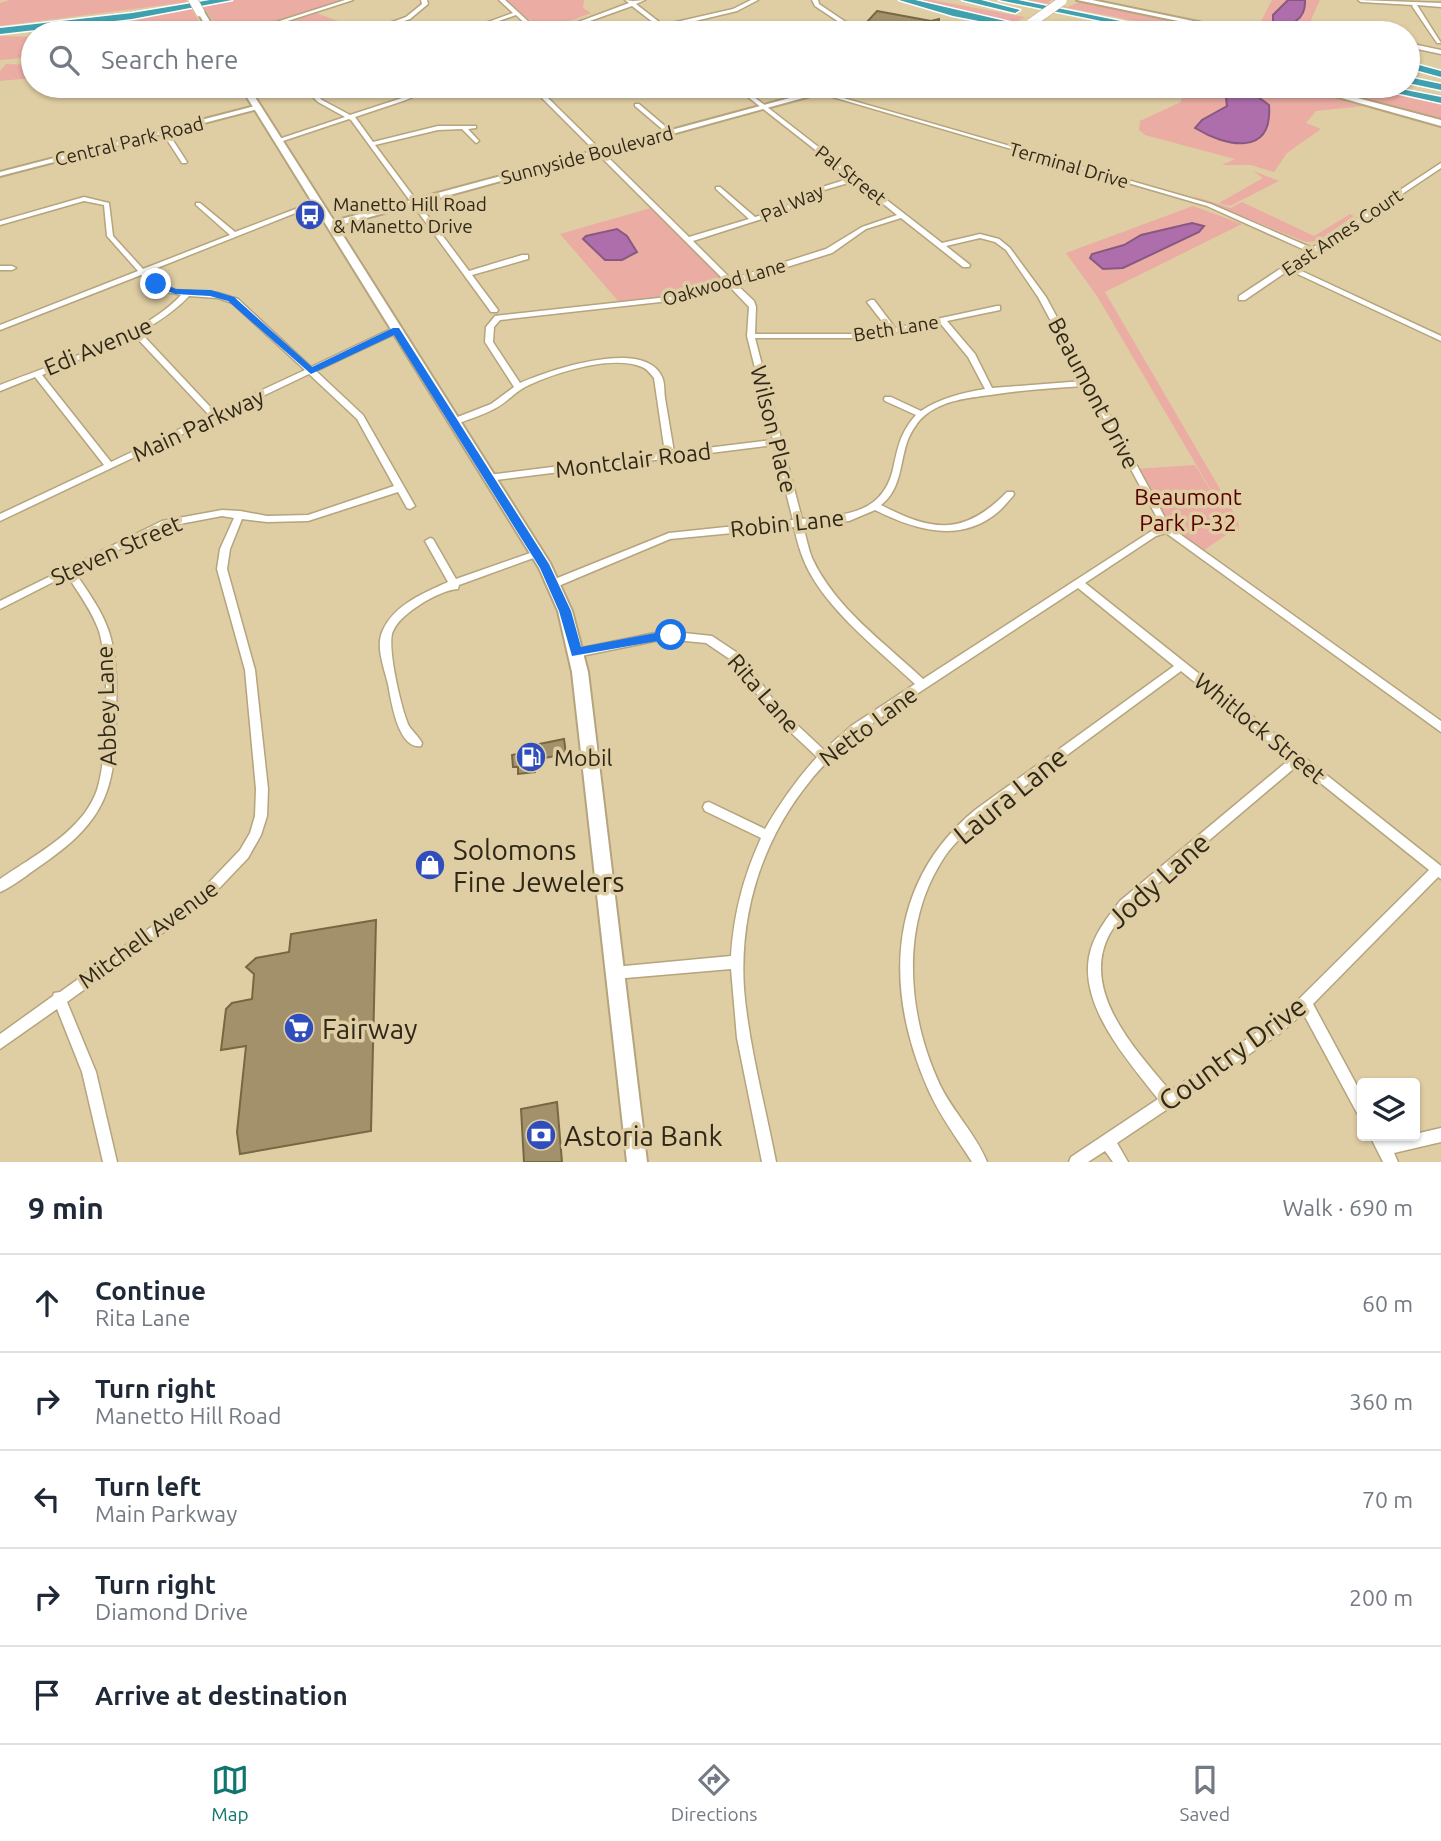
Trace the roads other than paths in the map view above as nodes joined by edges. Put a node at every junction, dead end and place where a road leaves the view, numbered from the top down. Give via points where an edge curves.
1 (192, 0) edge
2 (212, 0) edge
3 (227, 0) edge
4 (351, 0) edge
5 (424, 0) edge
6 (502, 0) edge
7 (642, 0) edge
8 (755, 0) edge
9 (815, 0) edge
10 (904, 0) edge
11 (946, 0) edge
12 (967, 0) edge
13 (1004, 0) edge
14 (1062, 0) edge
15 (1081, 0) edge
16 (1361, 0) edge
17 (629, 1) edge
18 (1441, 5) edge
19 (1415, 6) junction
20 (1021, 11) junction
21 (514, 14) junction
22 (132, 16) junction
23 (72, 21) edge
24 (88, 21) edge
25 (110, 21) edge
26 (206, 21) edge
27 (284, 21) edge
28 (396, 21) edge
29 (494, 21) edge
30 (523, 21) edge
31 (582, 21) edge
32 (654, 21) edge
33 (688, 21) edge
34 (840, 21) edge
35 (1003, 21) edge
36 (1033, 21) edge
37 (1071, 21) edge
38 (1112, 21) edge
39 (1187, 21) edge
40 (21, 28) edge
41 (21, 29) edge
42 (0, 31) edge
43 (21, 34) edge
44 (1439, 42) dead end
45 (1420, 48) edge
46 (1441, 52) edge
47 (1420, 68) edge
48 (1441, 73) edge
49 (1420, 83) edge
50 (1441, 87) edge
51 (1420, 93) edge
52 (1420, 94) edge
53 (252, 98) edge
54 (317, 98) edge
55 (399, 98) edge
56 (545, 98) edge
57 (752, 98) edge
58 (798, 98) edge
59 (842, 98) edge
60 (1348, 98) edge
61 (1441, 98) edge
62 (637, 105) dead end
63 (764, 107) junction
64 (258, 108) junction
65 (349, 116) junction
66 (1441, 123) edge
67 (463, 127) junction
68 (474, 127) dead end
69 (165, 132) junction
70 (670, 132) junction
71 (278, 141) junction
72 (476, 141) dead end
73 (371, 144) junction
74 (600, 152) junction
75 (184, 162) dead end
76 (1441, 165) edge
77 (0, 174) edge
78 (856, 178) junction
79 (719, 188) dead end
80 (414, 202) junction
81 (316, 203) junction
82 (198, 204) dead end
83 (903, 215) junction
84 (754, 220) junction
85 (0, 223) edge
86 (330, 225) junction
87 (234, 235) junction
88 (688, 240) junction
89 (941, 245) junction
90 (1312, 251) junction
91 (525, 257) dead end
92 (966, 265) dead end
93 (1289, 267) junction
94 (0, 268) edge
95 (12, 268) dead end
96 (144, 271) junction
97 (467, 274) junction
98 (731, 282) junction
99 (188, 292) junction
100 (1242, 298) dead end
101 (871, 302) dead end
102 (997, 308) dead end
103 (494, 310) dead end
104 (942, 320) junction
105 (0, 328) edge
106 (396, 330) junction
107 (135, 331) junction
108 (893, 331) junction
109 (751, 337) junction
110 (1441, 339) edge
111 (311, 371) junction
112 (36, 373) junction
113 (1088, 383) junction
114 (518, 387) junction
115 (0, 388) edge
116 (990, 393) junction
117 (888, 399) dead end
118 (921, 415) junction
119 (215, 416) junction
120 (453, 422) junction
121 (778, 442) junction
122 (670, 456) junction
123 (110, 466) junction
124 (488, 478) junction
125 (399, 488) junction
126 (1010, 494) dead end
127 (410, 506) dead end
128 (877, 507) junction
129 (240, 514) junction
130 (0, 518) edge
131 (798, 523) junction
132 (1167, 529) junction
133 (430, 541) dead end
134 (537, 554) junction
135 (69, 570) junction
136 (1078, 583) junction
137 (554, 584) junction
138 (455, 586) junction
139 (0, 604) edge
140 (576, 653) junction
141 (1181, 666) junction
142 (923, 685) junction
143 (1441, 727) edge
144 (417, 743) dead end
145 (822, 755) junction
146 (1298, 759) junction
147 (709, 807) dead end
148 (768, 836) junction
149 (1439, 872) edge
150 (0, 886) edge
151 (737, 962) junction
152 (614, 973) junction
153 (59, 998) junction
154 (1305, 1003) junction
155 (0, 1042) edge
156 (1357, 1099) edge
157 (1168, 1100) junction
158 (1441, 1135) edge
159 (1107, 1141) junction
160 (1381, 1142) edge
161 (110, 1162) edge
162 (637, 1162) edge
163 (769, 1162) edge
164 (980, 1162) edge
165 (1076, 1162) edge
166 (1121, 1162) edge
167 (1391, 1162) edge

1 - 26 main road, bridge
2 - 23 highway
3 - 22 highway
4 - 27 street
5 - 28 street via 417,13
6 - 21 street
7 - 17 street
8 - 33 street via 735,10
9 - 34 street
10 - 35 highway
11 - 20 highway
12 - 20 highway
13 - 38 highway
14 - 36 main road, bridge
15 - 39 main road
16 - 19 street
17 - 31 street
17 - 32 street
18 - 19 street
19 - 44 street via 1430,20
20 - 37 highway
21 - 29 street
21 - 30 street
22 - 24 highway
22 - 25 highway
40 - 42 highway
41 - 42 highway
42 - 43 highway
45 - 46 street
47 - 48 highway
49 - 50 highway
51 - 61 highway
52 - 61 highway
53 - 64 main road
54 - 65 street
55 - 65 street
56 - 74 street, Wilson Place
57 - 63 street, Pal Street
58 - 63 main road, Sunnyside Boulevard
59 - 90 street, Terminal Drive via 1209,205
60 - 66 main road
62 - 70 street
63 - 70 main road, Sunnyside Boulevard
63 - 78 street, Pal Street
64 - 69 street, Central Park Road
64 - 71 main road
65 - 71 street
65 - 73 street
67 - 68 street
67 - 72 street
67 - 73 street via 438,128
69 - 75 street
69 - 77 street, Central Park Road
70 - 74 main road, Sunnyside Boulevard
71 - 81 main road
73 - 80 street
74 - 80 main road, Sunnyside Boulevard
74 - 88 street, Wilson Place
76 - 90 street, East Ames Court
78 - 83 street, Pal Street
78 - 84 street, Pal Way via 805,194 785,210
79 - 84 street
80 - 86 main road, Sunnyside Boulevard
80 - 97 street
81 - 86 main road
81 - 87 street
82 - 87 street
83 - 89 street, Pal Street
83 - 98 street, Oakwood Lane via 864,228 829,251
84 - 88 street, Pal Way
85 - 96 street via 72,202 101,200 107,204 110,236
86 - 106 main road
87 - 96 street
88 - 98 street, Wilson Place
89 - 92 street, Pal Street
89 - 113 street, Beaumont Drive via 974,236 1004,245 1042,297
90 - 93 street, East Ames Court
91 - 97 street
93 - 100 street, East Ames Court
93 - 110 street
94 - 95 street
96 - 99 street via 164,289
96 - 105 street
97 - 103 street
98 - 109 street, Wilson Place via 753,307
98 - 114 street, Oakwood Lane via 664,300 494,320 489,342
99 - 107 street, Edi Avenue via 166,316
99 - 111 street via 218,294 235,301
101 - 108 street
102 - 104 street, Beth Lane
104 - 108 street, Beth Lane
104 - 116 street via 972,356
106 - 111 street, Main Parkway
106 - 120 main road
107 - 112 street, Edi Avenue
107 - 119 street
108 - 109 street, Beth Lane via 868,336
109 - 121 street, Wilson Place
111 - 119 street, Main Parkway
111 - 125 street via 360,417
112 - 115 street, Edi Avenue
112 - 123 street
113 - 116 street
113 - 132 street, Beaumont Drive
114 - 120 street via 491,407
114 - 122 street via 591,363 645,363 658,377
116 - 118 street via 948,400
117 - 118 street
118 - 128 street, Robin Lane via 909,430 890,492
119 - 123 street, Main Parkway
120 - 124 main road
121 - 122 street, Montclair Road
121 - 131 street, Wilson Place
122 - 124 street, Montclair Road
123 - 130 street, Main Parkway
124 - 134 main road
125 - 127 street
125 - 129 street, Steven Street via 308,517 267,519
126 - 128 street via 987,517 949,529 911,524
128 - 131 street, Robin Lane via 849,518
129 - 135 street, Steven Street via 202,514 162,524
129 - 153 street, Mitchell Avenue via 222,569 250,670 262,789 255,835 244,855 203,897
131 - 137 street, Robin Lane via 669,536
131 - 142 street, Wilson Place via 806,555 824,589
132 - 136 street, Netto Lane
132 - 143 street, Beaumont Drive
133 - 138 street
134 - 137 main road
134 - 138 street
135 - 139 street, Steven Street
135 - 150 street, Abbey Lane via 96,611 106,641 108,778 99,803 83,823
136 - 141 street, Whitlock Street
136 - 142 street, Netto Lane
137 - 140 main road
138 - 144 street via 401,611 386,634 401,724
140 - 145 street, Rita Lane via 665,635 708,639 738,659 775,711
140 - 152 main road
141 - 146 street, Whitlock Street
141 - 164 street, Laura Lane via 974,818 940,854 922,885 906,946 912,1024 934,1086
142 - 145 street, Netto Lane
145 - 148 street, Netto Lane via 793,790
146 - 149 street, Whitlock Street
146 - 157 street, Jody Lane via 1124,905 1100,933 1093,966 1101,1005 1116,1034
147 - 148 street
148 - 151 street, Netto Lane via 746,893
149 - 154 street, Country Drive
151 - 152 street
151 - 163 street, Netto Lane
152 - 162 main road
153 - 155 street, Mitchell Avenue
153 - 161 street via 89,1072
154 - 156 street
154 - 157 street, Country Drive
157 - 159 street, Country Drive
158 - 160 street
159 - 165 street, Country Drive
159 - 166 street
160 - 167 street

